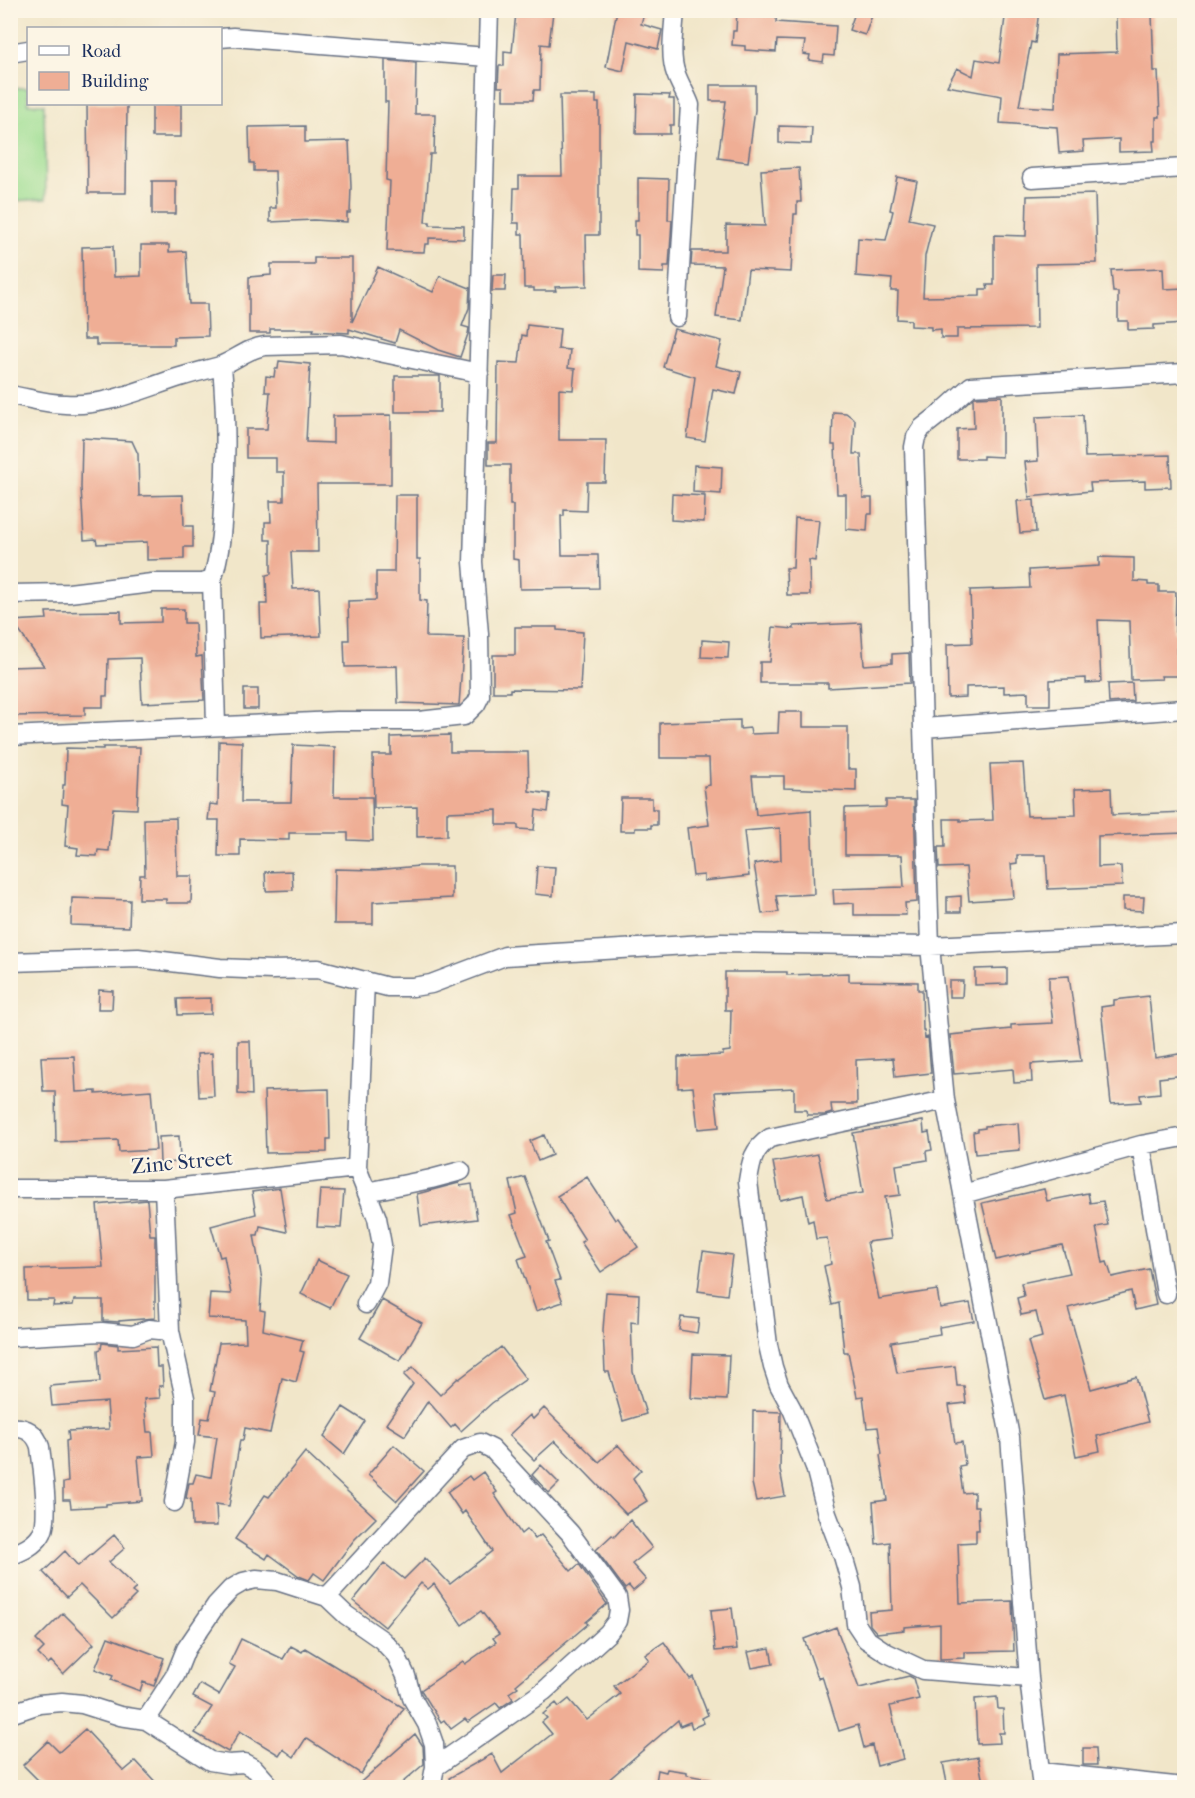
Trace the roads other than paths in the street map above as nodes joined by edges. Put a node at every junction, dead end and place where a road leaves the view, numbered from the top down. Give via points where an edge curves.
1 (489, 10) edge
2 (675, 10) edge
3 (222, 38) edge
4 (27, 50) edge
5 (10, 53) edge
6 (487, 57) junction
7 (1185, 168) edge
8 (1032, 178) dead end
9 (677, 317) dead end
10 (222, 365) junction
11 (478, 373) junction
12 (1185, 373) edge
13 (10, 395) edge
14 (212, 580) junction
15 (10, 594) edge
16 (1185, 709) edge
17 (216, 726) junction
18 (923, 728) junction
19 (10, 736) edge
20 (1185, 934) edge
21 (930, 946) junction
22 (10, 962) edge
23 (364, 981) junction
24 (945, 1100) junction
25 (1185, 1137) edge
26 (1141, 1145) junction
27 (357, 1168) junction
28 (460, 1171) dead end
29 (164, 1189) junction
30 (10, 1190) edge
31 (367, 1192) junction
32 (963, 1194) junction
33 (1166, 1294) dead end
34 (366, 1304) dead end
35 (170, 1331) junction
36 (10, 1337) edge
37 (10, 1428) edge
38 (174, 1502) dead end
39 (10, 1556) edge
40 (327, 1597) junction
41 (1029, 1678) junction
42 (10, 1714) edge
43 (146, 1720) junction
44 (435, 1767) junction
45 (1042, 1780) edge
46 (1185, 1787) edge
47 (272, 1788) edge
48 (431, 1788) edge

1 - 6 street
2 - 9 street via 675,73 690,105
3 - 6 street
4 - 5 street
6 - 11 street
7 - 8 street
10 - 11 street via 253,348 341,344
10 - 13 street via 91,404 64,405
10 - 14 street via 227,459 218,562
11 - 17 street via 473,562 480,696 476,704 464,716 419,722
12 - 18 street via 970,386 922,428 914,447
14 - 15 street via 131,584 69,593
14 - 17 street
16 - 18 street
17 - 19 street
18 - 21 street
20 - 21 street
21 - 23 street via 721,944 506,956 430,984 388,987
21 - 24 street
22 - 23 street via 138,958 220,968 318,969
23 - 27 street
24 - 32 street
24 - 41 street via 770,1138 760,1145 752,1157 748,1181 768,1345 779,1385 815,1467 852,1587 856,1624 866,1639 923,1670
25 - 26 street
26 - 32 street
26 - 33 street
27 - 29 street, Zinc Street
27 - 31 street
28 - 31 street
29 - 30 street, Zinc Street
29 - 35 street
31 - 34 street via 382,1245 377,1283
32 - 41 street via 1010,1437
35 - 36 street
35 - 38 street via 185,1398 185,1442
37 - 39 street via 17,1427 37,1437 46,1519 42,1535
40 - 43 street via 265,1578 231,1589 186,1650 176,1674
40 - 44 street via 396,1655 434,1744
40 - 44 street via 463,1449 480,1443 492,1449 570,1533 617,1597 617,1621 608,1633 544,1690
41 - 45 street
42 - 43 street via 39,1704 62,1702
43 - 47 street via 210,1761 244,1763
44 - 48 street
45 - 46 street

